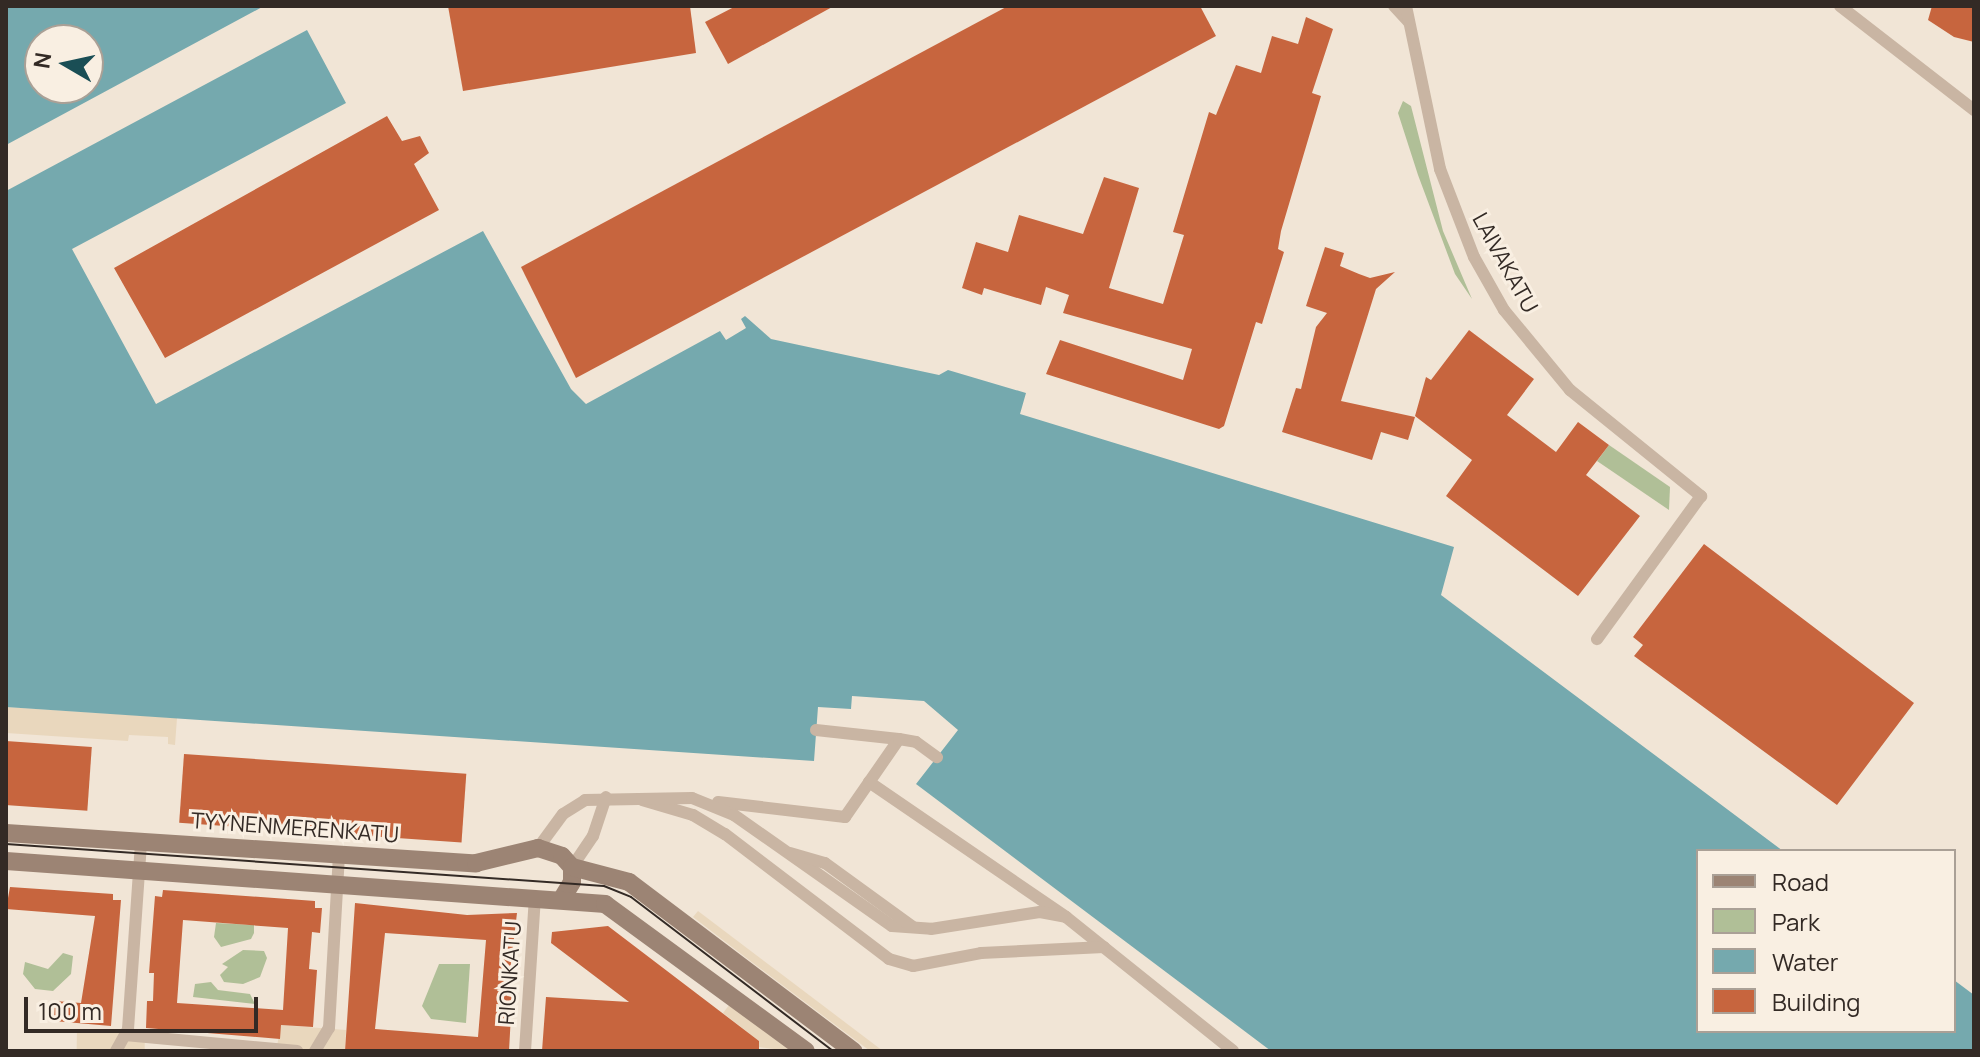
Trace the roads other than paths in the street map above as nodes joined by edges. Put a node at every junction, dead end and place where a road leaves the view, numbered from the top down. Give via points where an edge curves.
1 (1394, 6) edge
2 (1406, 6) edge
3 (1840, 6) edge
4 (1409, 22) junction
5 (1954, 91) junction
6 (1974, 91) edge
7 (1974, 110) edge
8 (1597, 639) dead end
9 (816, 730) dead end
10 (899, 739) junction
11 (937, 757) dead end
12 (869, 782) junction
13 (627, 796) junction
14 (606, 797) junction
15 (692, 798) junction
16 (6, 833) edge
17 (141, 841) junction
18 (538, 848) junction
19 (339, 855) junction
20 (6, 861) edge
21 (572, 867) junction
22 (139, 869) junction
23 (337, 882) junction
24 (535, 898) junction
25 (561, 900) junction
26 (1066, 917) junction
27 (1104, 947) junction
28 (125, 1035) junction
29 (116, 1051) edge
30 (297, 1051) edge
31 (315, 1051) edge
32 (525, 1051) edge
33 (806, 1051) edge
34 (853, 1051) edge
35 (1233, 1051) edge

1 - 4 street
2 - 4 street, LAIVAKATU
3 - 5 street
4 - 8 street, LAIVAKATU via 1440,169 1474,257 1504,310 1570,390 1701,496
5 - 6 street
5 - 7 street
9 - 10 street
10 - 11 street via 916,742
10 - 12 street
12 - 15 street via 845,817
12 - 26 street
13 - 14 street
13 - 15 street
13 - 27 street via 693,815 725,834 889,959 913,966 981,953
14 - 18 street via 585,800 563,814
14 - 21 street via 593,836
15 - 26 street via 716,804 878,920 916,929 1040,912
16 - 17 main road, TYYNENMERENKATU
17 - 19 main road, TYYNENMERENKATU
17 - 22 street
18 - 19 main road, TYYNENMERENKATU via 476,863
18 - 21 main road via 562,856
19 - 23 street
20 - 22 main road
21 - 25 main road via 572,882
21 - 34 main road via 629,882
22 - 23 main road
22 - 28 street
23 - 24 main road
23 - 31 street via 329,1028
24 - 25 main road
24 - 32 street, RIONKATU
25 - 33 main road via 595,902 622,912
26 - 27 street
27 - 35 street
28 - 29 street
28 - 30 street

